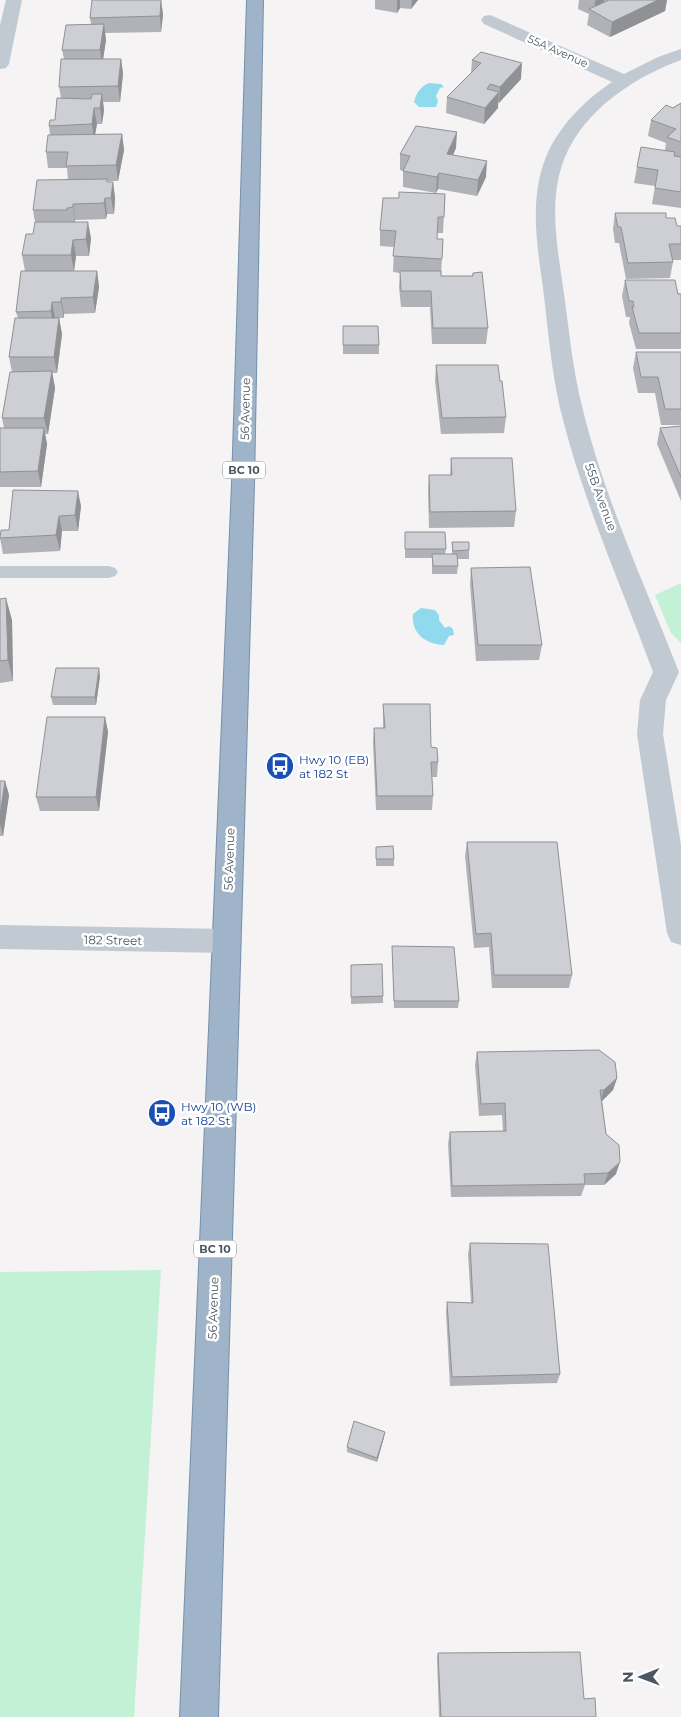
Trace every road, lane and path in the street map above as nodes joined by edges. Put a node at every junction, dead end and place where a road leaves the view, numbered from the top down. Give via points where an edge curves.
1 (14, 0) edge
2 (255, 0) edge
3 (490, 20) dead end
4 (681, 54) edge
5 (0, 64) edge
6 (626, 81) junction
7 (0, 572) edge
8 (110, 572) dead end
9 (673, 672) edge
10 (681, 934) edge
11 (0, 937) edge
12 (226, 941) junction
13 (199, 1717) edge

1 - 5 street
2 - 12 highway, 56 Avenue / BC 10 via 243,484
3 - 6 street, 55A Avenue
4 - 6 street, 55B Avenue
6 - 9 street, 55B Avenue via 588,110 564,141 552,171 545,205 548,247 565,377 575,422 591,473
7 - 8 lane
9 - 10 street, 55B Avenue via 653,700 650,734
11 - 12 street, 182 Street
12 - 13 highway, 56 Avenue / BC 10

